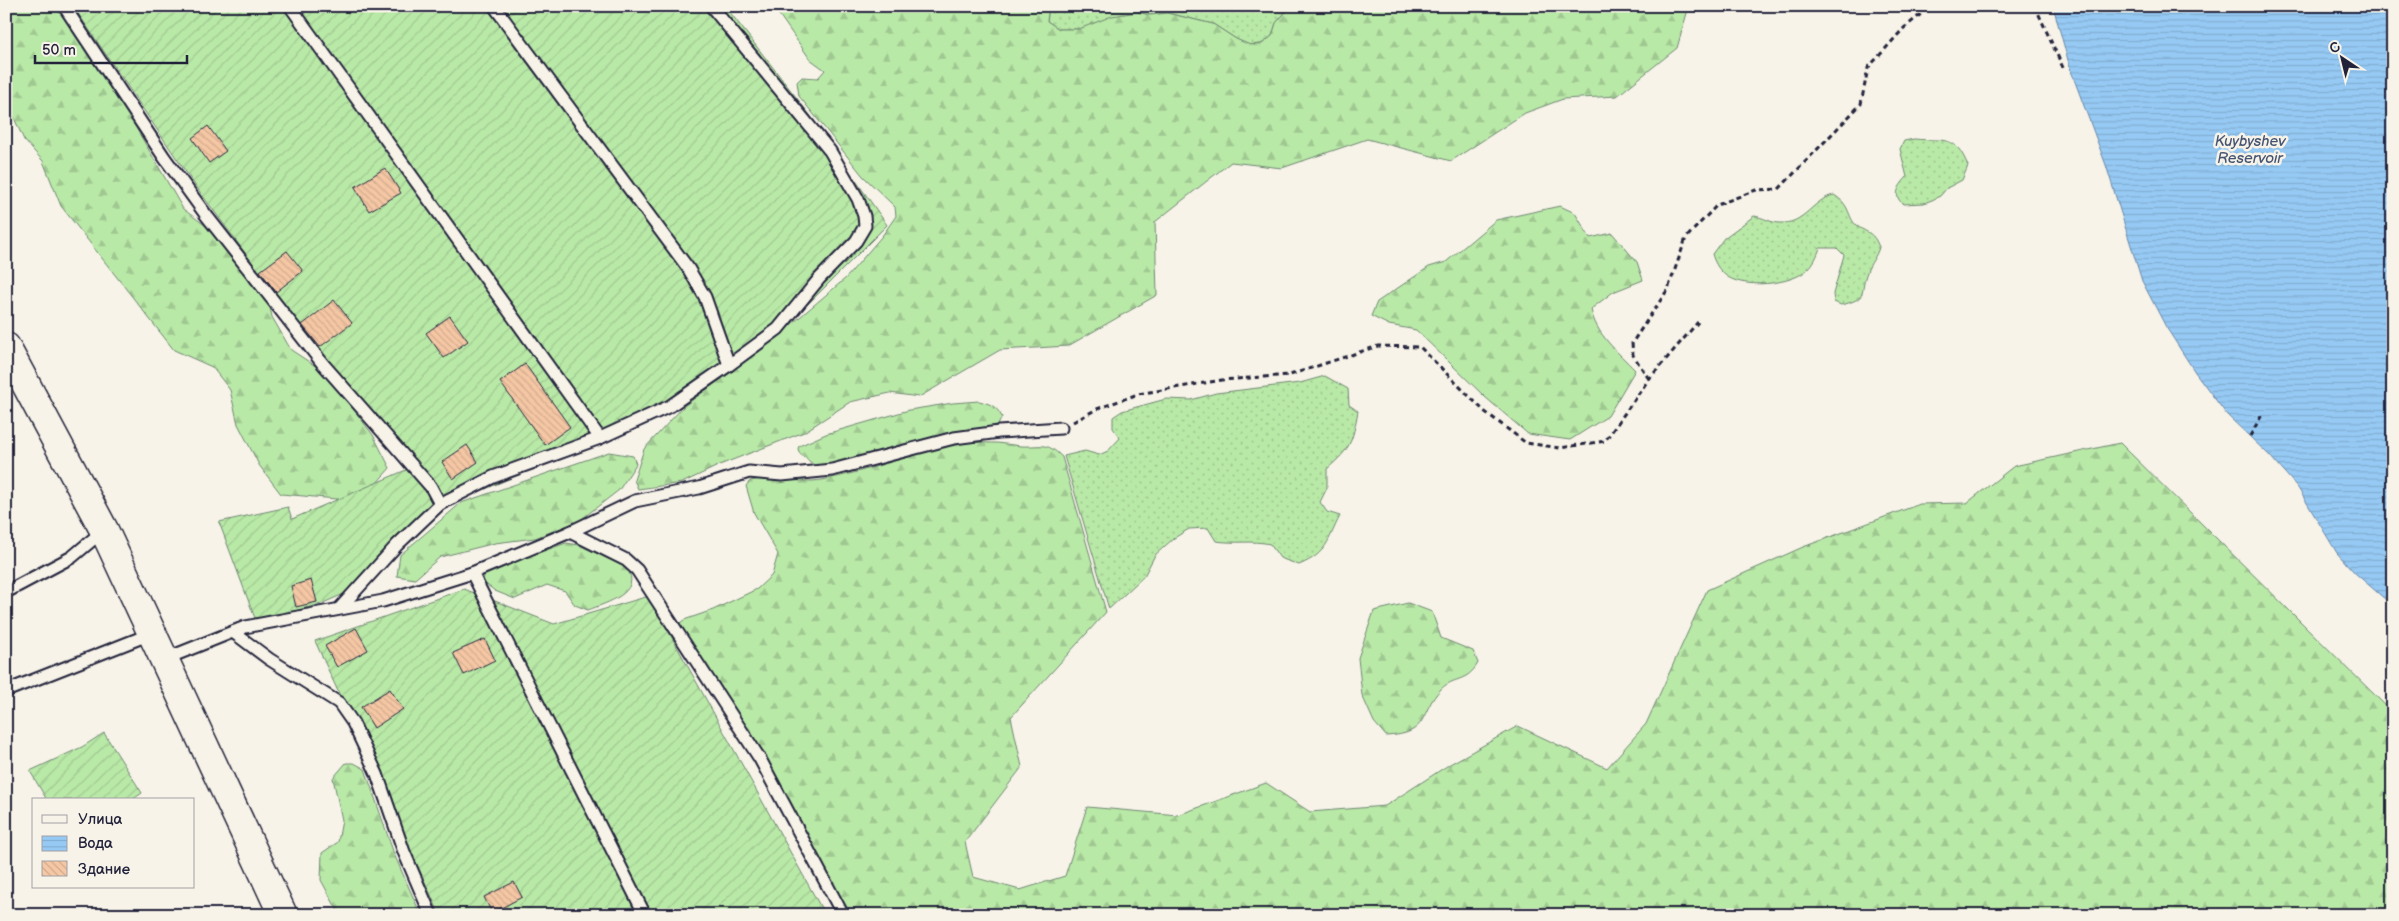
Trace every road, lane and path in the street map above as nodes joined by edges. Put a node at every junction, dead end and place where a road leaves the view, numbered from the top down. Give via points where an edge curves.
1 (64, 6) edge
2 (290, 6) edge
3 (494, 6) edge
4 (710, 6) edge
5 (1930, 6) edge
6 (2035, 6) edge
7 (2064, 70) dead end
8 (1698, 322) dead end
9 (6, 347) edge
10 (729, 365) junction
11 (1649, 379) junction
12 (2263, 413) dead end
13 (1061, 428) joint
14 (2250, 436) dead end
15 (600, 438) junction
16 (440, 504) junction
17 (104, 530) junction
18 (570, 532) junction
19 (472, 572) junction
20 (6, 592) edge
21 (340, 608) junction
22 (232, 632) junction
23 (153, 633) junction
24 (165, 659) junction
25 (6, 691) edge
26 (283, 915) edge
27 (431, 915) edge
28 (645, 915) edge
29 (843, 915) edge

1 - 16 lane via 206,216 323,364 431,487
2 - 15 lane
3 - 10 lane via 688,268 706,296
4 - 10 lane via 830,151 858,199 865,226 856,241 778,329
5 - 11 path via 1904,28 1868,68 1861,104 1779,188 1756,190 1717,205 1686,238 1668,289 1632,343 1633,355
6 - 7 path
8 - 11 path
9 - 17 street
10 - 15 lane via 670,406
11 - 13 path via 1604,441 1560,448 1526,443 1484,410 1420,347 1378,346 1290,375 1222,380 1138,394 1097,409
12 - 14 path
13 - 18 lane via 954,438 832,470 782,474 749,472 699,488 635,501
15 - 16 lane via 492,477
16 - 21 lane via 397,545
17 - 20 lane via 72,557
17 - 23 street
18 - 19 lane
18 - 29 lane via 626,560 637,570 760,760
19 - 21 lane via 383,601
19 - 28 lane
21 - 22 lane
22 - 24 lane
22 - 27 lane via 339,703 353,723 377,774 404,852
23 - 24 street
23 - 25 lane
24 - 26 street

